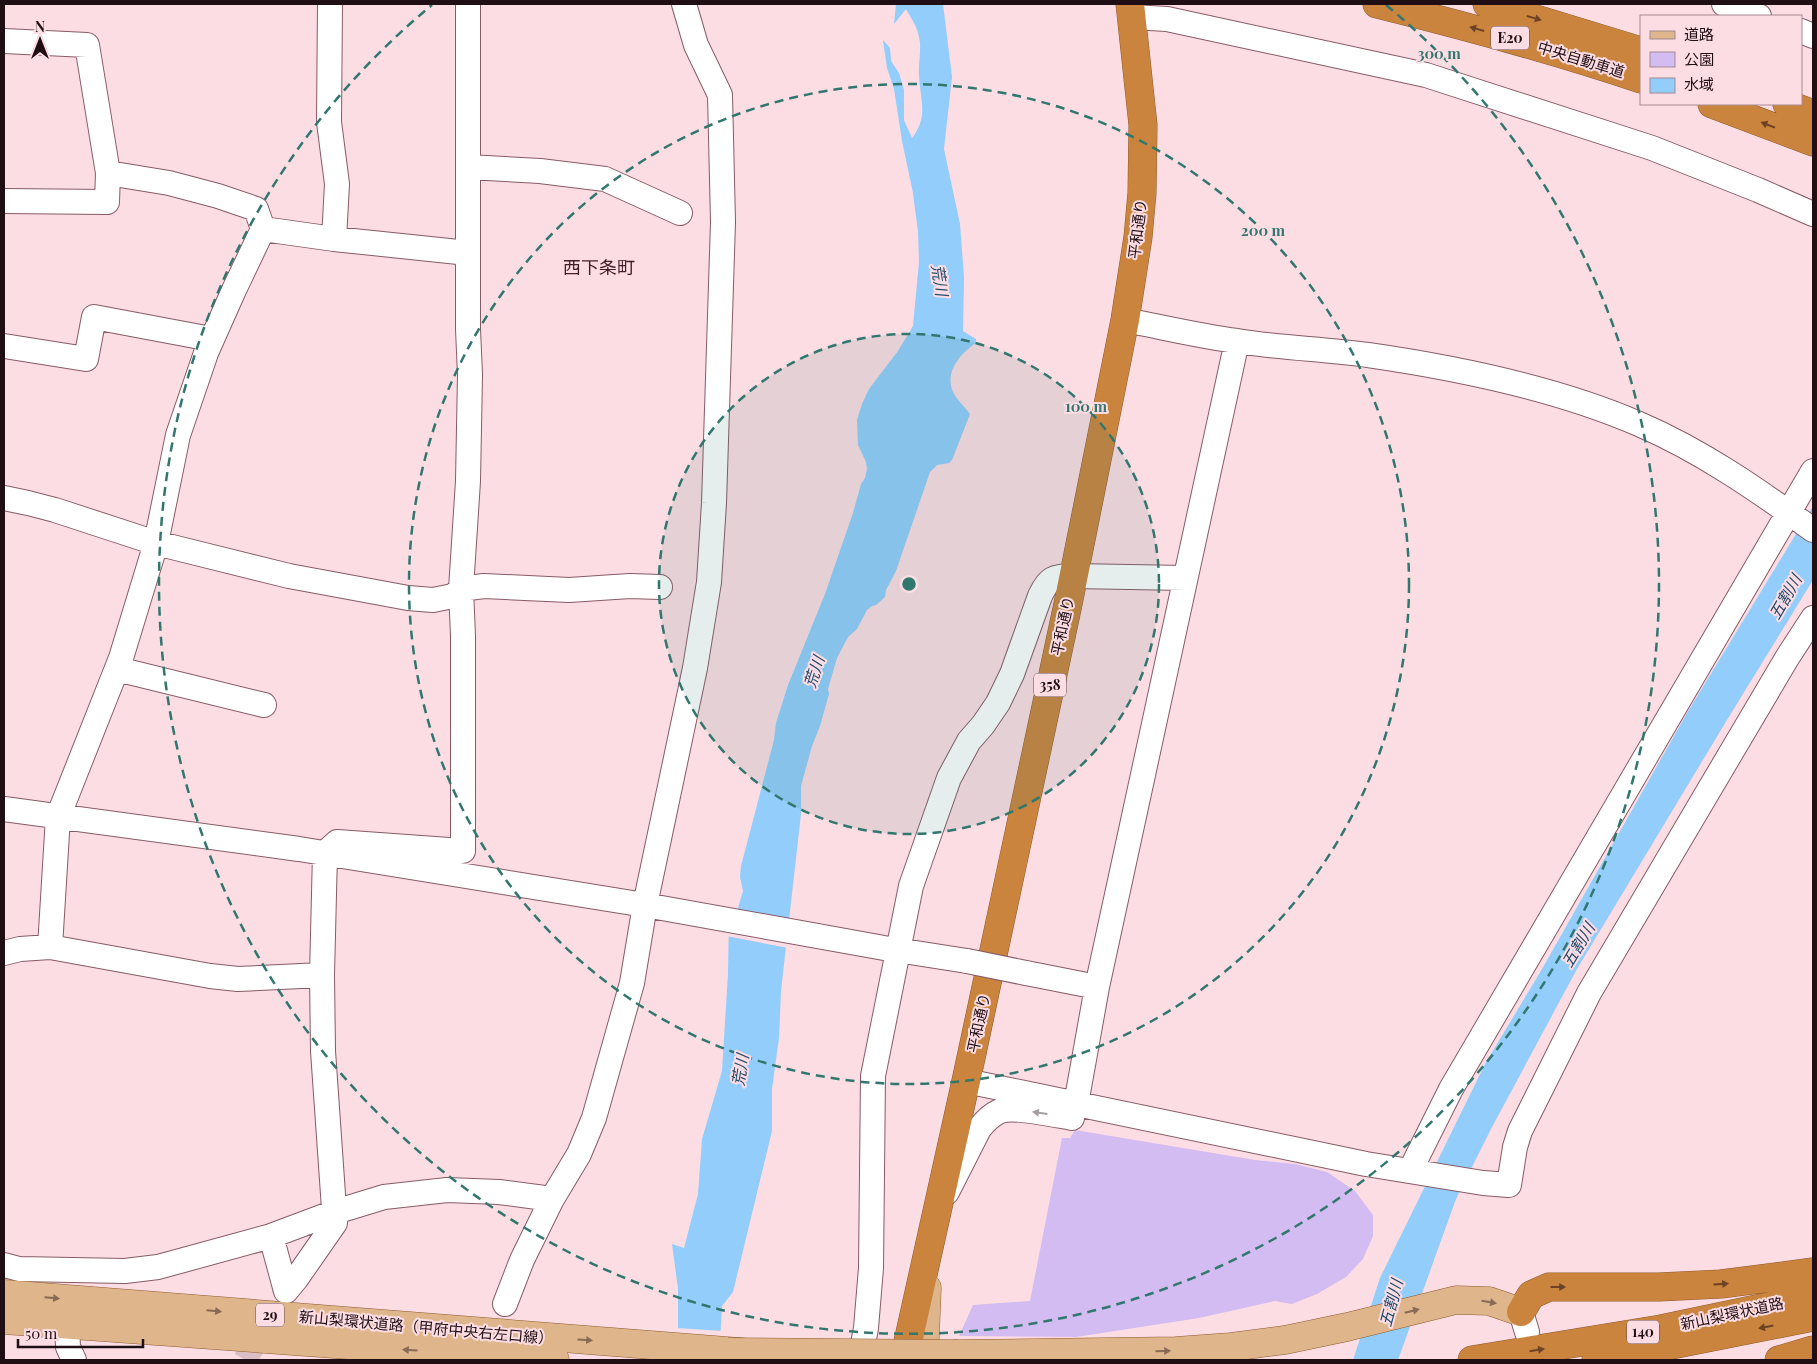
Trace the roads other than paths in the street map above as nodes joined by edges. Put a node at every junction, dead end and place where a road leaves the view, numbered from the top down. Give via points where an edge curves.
1 (330, 4) edge
2 (468, 4) edge
3 (684, 4) edge
4 (1376, 4) edge
5 (1487, 4) edge
6 (1724, 4) edge
7 (1131, 10) edge
8 (1756, 15) edge
9 (4, 41) edge
10 (1640, 51) edge
11 (1640, 79) edge
12 (1715, 105) edge
13 (1790, 105) edge
14 (1813, 114) edge
15 (1813, 142) edge
16 (468, 167) junction
17 (108, 173) junction
18 (4, 201) edge
19 (680, 213) dead end
20 (1813, 214) edge
21 (263, 229) junction
22 (334, 239) junction
23 (468, 253) junction
24 (1125, 320) junction
25 (211, 339) junction
26 (1237, 342) junction
27 (4, 346) edge
28 (1813, 471) edge
29 (4, 498) edge
30 (1799, 521) edge
31 (156, 543) junction
32 (1073, 576) junction
33 (1185, 578) junction
34 (660, 587) dead end
35 (461, 589) junction
36 (1813, 618) edge
37 (117, 669) junction
38 (264, 705) dead end
39 (15, 811) edge
40 (58, 817) junction
41 (325, 853) junction
42 (652, 906) junction
43 (50, 947) junction
44 (892, 949) junction
45 (4, 953) edge
46 (322, 975) junction
47 (1097, 987) junction
48 (966, 1081) junction
49 (1076, 1104) junction
50 (1123, 1114) junction
51 (1414, 1171) junction
52 (552, 1199) junction
53 (938, 1209) junction
54 (335, 1212) junction
55 (271, 1236) junction
56 (929, 1249) junction
57 (4, 1265) edge
58 (1813, 1272) edge
59 (5, 1294) edge
60 (1813, 1297) edge
61 (505, 1304) dead end
62 (1813, 1317) edge
63 (1524, 1322) joint
64 (67, 1325) junction
65 (1813, 1350) edge
66 (540, 1352) edge
67 (728, 1352) junction
68 (74, 1360) edge
69 (841, 1360) edge
70 (860, 1360) edge
71 (904, 1360) edge
72 (924, 1360) edge
73 (1472, 1360) edge
74 (1596, 1360) edge
75 (1779, 1360) edge

1 - 22 street via 329,122 337,184
2 - 16 street
3 - 42 street via 696,45 720,95 724,222 709,582
11 -> 4 highway, 中央自動車道 / E20 via 1469,27
5 -> 10 highway, 中央自動車道 / E20
6 - 8 street
7 - 20 street via 1426,75 1652,148
7 - 24 highway, 平和通り / 358 via 1143,125 1142,193
9 - 17 street via 87,45
15 -> 12 highway
13 - 14 highway
16 - 19 street via 540,171 605,180
16 - 23 street
17 - 18 street via 107,202
17 - 21 street via 169,183 256,209
21 - 22 street
21 - 25 street
22 - 23 street
23 - 35 street via 468,481
24 - 26 street
24 - 32 highway, 平和通り / 358
25 - 27 street via 94,317 86,359
25 - 31 street via 178,435
26 - 30 street via 1368,355 1469,374 1593,407 1689,448 1770,498
26 - 33 street
28 - 30 street
29 - 31 street
30 - 51 street via 1451,1089
31 - 35 street via 289,576 408,598 433,600 452,596
31 - 37 street
32 - 33 street
32 - 44 street via 1050,579 1045,584 998,703 969,741 949,778
32 - 48 highway, 平和通り / 358
33 - 47 street
34 - 35 street via 569,590 484,586
35 - 41 street via 463,851 337,842
36 - 51 street via 1589,993 1520,1130 1509,1185
37 - 38 street
37 - 40 street
39 - 40 street
40 - 41 street
40 - 43 street
41 - 42 street
41 - 46 street
42 - 44 street
42 - 52 street via 594,1118 579,1154
43 - 45 street
43 - 46 street via 238,979
44 - 47 street, bridge
44 - 70 street via 873,1076 871,1268
46 - 54 street via 323,1051
47 - 49 street
48 - 49 street
48 - 53 highway, 平和通り / 358
49 - 50 street
50 - 51 street
50 -> 53 street via 1074,1118 1002,1110 979,1129
52 - 54 street via 447,1190 384,1197
52 - 61 street
53 - 56 highway, 平和通り / 358
54 - 55 street
54 - 55 street via 335,1223 286,1291
55 - 57 street via 158,1267 125,1271 19,1269
56 - 71 highway, 平和通り / 358
56 - 72 main road
63 -> 58 highway via 1531,1295 1549,1287 1721,1284
59 - 64 main road, 新山梨環状道路（甲府中央右左口線） / 29
59 -> 66 main road, 新山梨環状道路（甲府中央右左口線） / 29
73 -> 60 highway, 新山梨環状道路 / 140 via 1661,1329
62 -> 74 highway, 新山梨環状道路 / 140
67 -> 63 main road, bridge via 957,1354 1222,1348 1285,1340 1456,1300 1489,1301
66 -> 64 main road, 新山梨環状道路（甲府中央右左口線） / 29
64 - 68 street via 68,1348
65 - 75 highway
66 -> 67 main road, 新山梨環状道路（甲府中央右左口線） / 29
67 - 69 main road, 29, bridge

